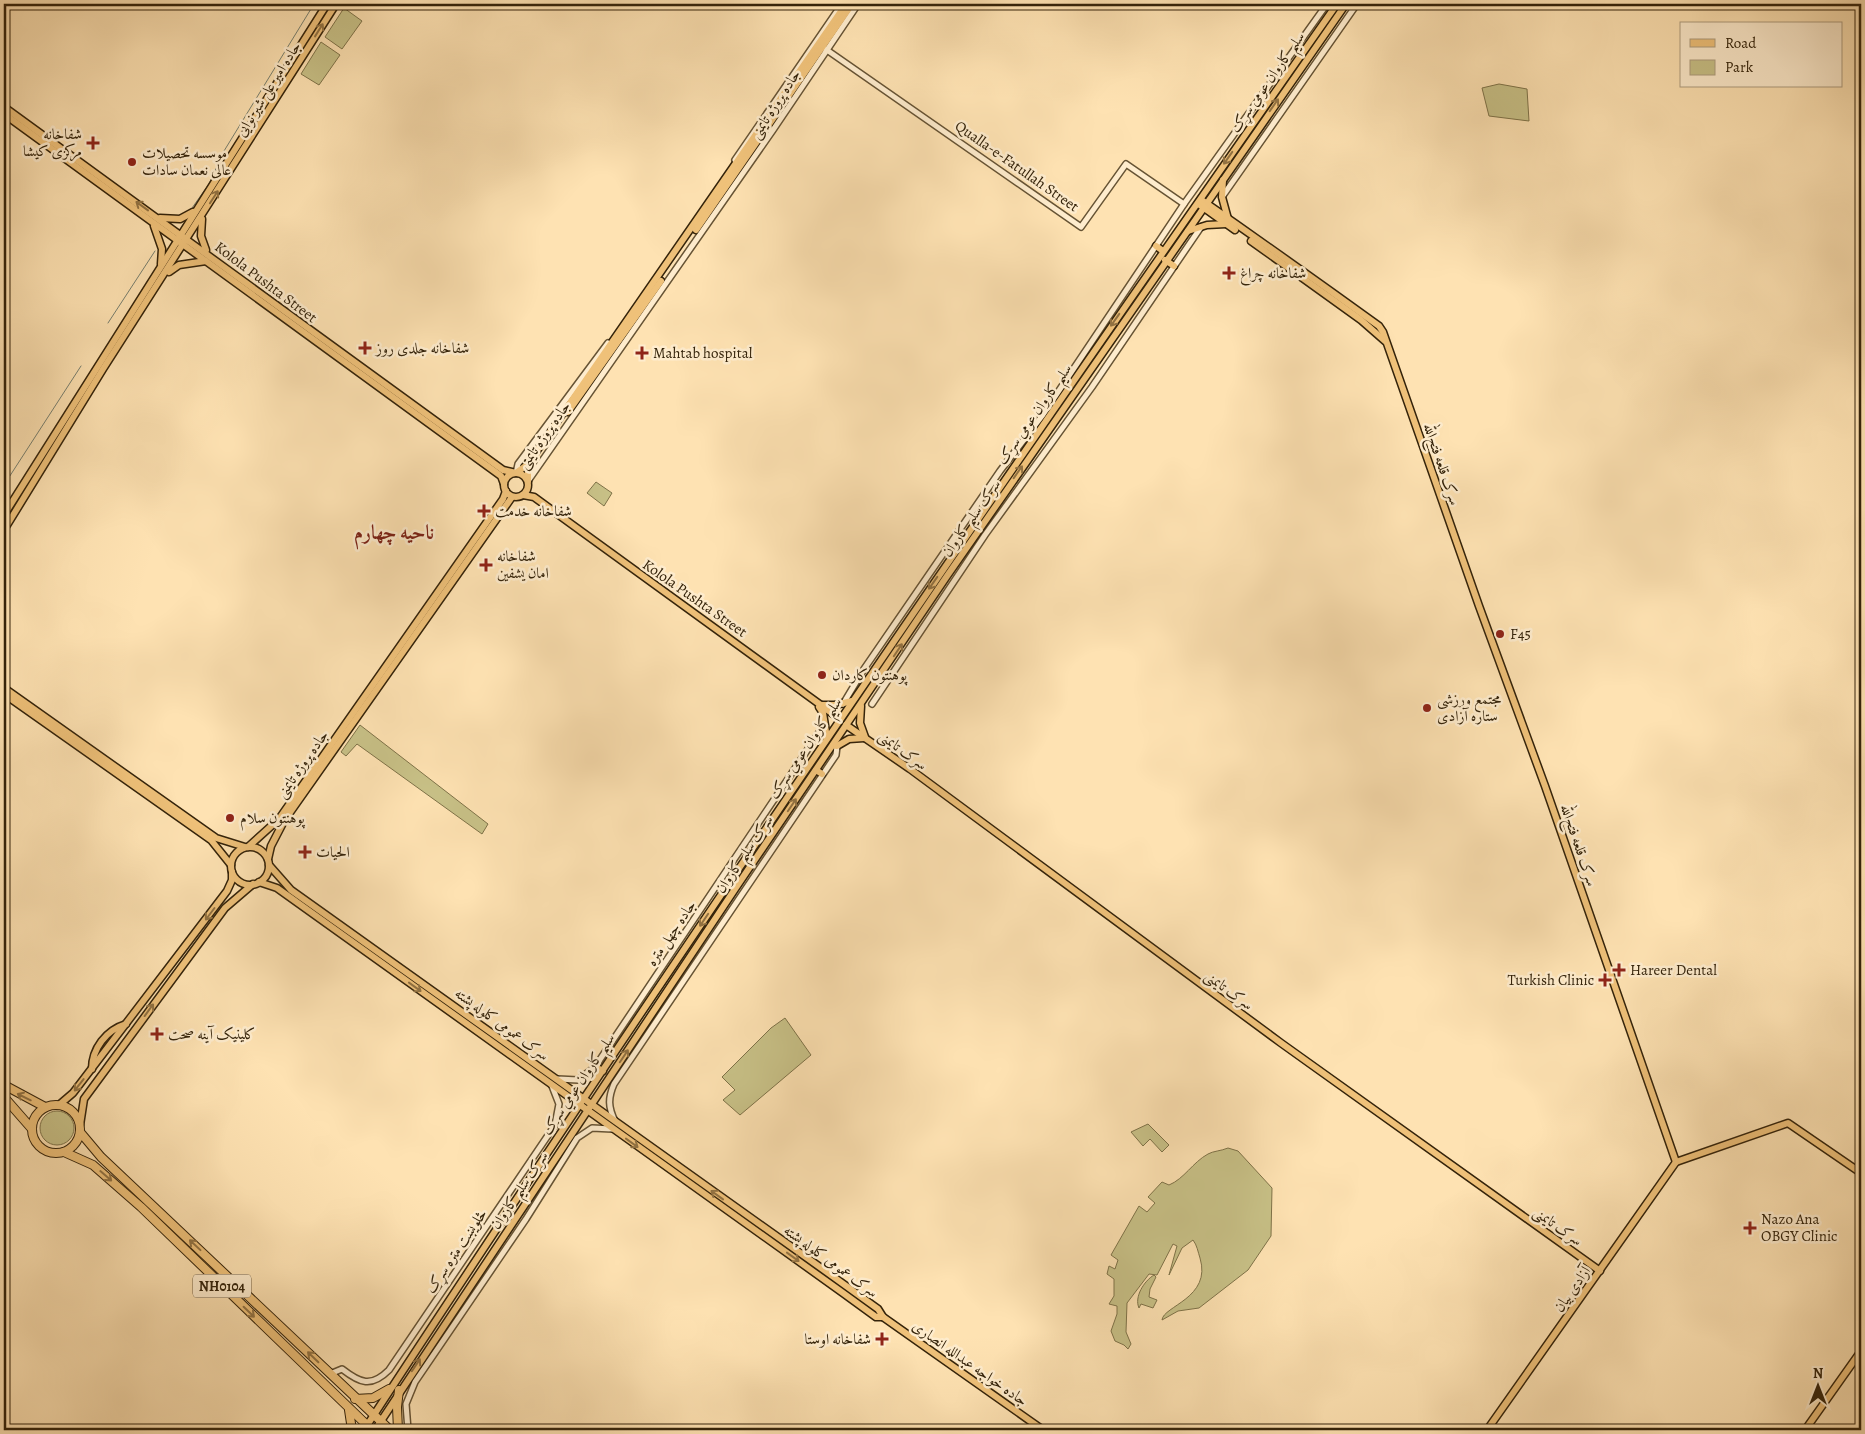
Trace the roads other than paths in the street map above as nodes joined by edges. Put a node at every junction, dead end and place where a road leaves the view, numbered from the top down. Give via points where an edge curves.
1 (326, 4) edge
2 (336, 4) edge
3 (842, 4) edge
4 (846, 4) edge
5 (852, 4) edge
6 (858, 4) edge
7 (1327, 4) edge
8 (1337, 4) edge
9 (1346, 4) edge
10 (1357, 4) edge
11 (821, 45) junction
12 (4, 106) edge
13 (4, 114) edge
14 (1223, 178) junction
15 (1222, 197) junction
16 (1198, 200) junction
17 (1184, 204) junction
18 (1205, 205) junction
19 (196, 210) junction
20 (203, 214) junction
21 (155, 220) junction
22 (1227, 222) junction
23 (1202, 225) junction
24 (1186, 231) junction
25 (185, 236) junction
26 (180, 243) junction
27 (1156, 246) junction
28 (1163, 251) junction
29 (208, 258) junction
30 (1165, 260) junction
31 (1174, 266) junction
32 (162, 272) junction
33 (1124, 293) junction
34 (1131, 298) junction
35 (1049, 414) junction
36 (1055, 418) junction
37 (45, 456) junction
38 (516, 473) junction
39 (528, 483) junction
40 (504, 484) junction
41 (506, 491) junction
42 (523, 495) junction
43 (512, 496) junction
44 (534, 498) junction
45 (4, 515) edge
46 (4, 530) edge
47 (864, 669) junction
48 (871, 674) junction
49 (4, 688) edge
50 (854, 692) junction
51 (4, 694) edge
52 (852, 701) junction
53 (861, 703) junction
54 (817, 704) junction
55 (843, 704) junction
56 (872, 704) dead end
57 (840, 719) junction
58 (824, 725) junction
59 (846, 725) junction
60 (54, 727) junction
61 (827, 738) junction
62 (866, 738) junction
63 (75, 741) junction
64 (835, 746) junction
65 (317, 770) junction
66 (816, 770) junction
67 (822, 774) junction
68 (782, 790) junction
69 (789, 795) junction
70 (246, 847) junction
71 (268, 862) junction
72 (231, 865) junction
73 (232, 872) junction
74 (256, 883) junction
75 (728, 884) junction
76 (735, 889) junction
77 (596, 1067) junction
78 (603, 1071) junction
79 (611, 1076) junction
80 (553, 1081) junction
81 (614, 1084) junction
82 (4, 1085) edge
83 (4, 1097) edge
84 (582, 1101) junction
85 (59, 1105) junction
86 (45, 1107) junction
87 (590, 1107) junction
88 (615, 1121) junction
89 (555, 1125) junction
90 (32, 1129) junction
91 (80, 1129) junction
92 (562, 1129) junction
93 (614, 1129) junction
94 (574, 1136) junction
95 (64, 1152) junction
96 (1676, 1162) junction
97 (1861, 1173) edge
98 (1600, 1271) junction
99 (883, 1317) junction
100 (1861, 1351) edge
101 (330, 1374) junction
102 (389, 1390) junction
103 (400, 1390) junction
104 (355, 1399) junction
105 (348, 1408) junction
106 (373, 1415) junction
107 (380, 1421) junction
108 (369, 1429) edge
109 (352, 1430) edge
110 (390, 1430) edge
111 (398, 1430) edge
112 (408, 1430) edge
113 (1043, 1430) edge
114 (1488, 1430) edge
115 (1805, 1430) edge

1 - 19 main road
20 -> 2 main road, جاده امیر علی شیر نوایی
3 - 11 street, جاده پروژه تایمنی
4 - 11 main road, جاده پروژه تایمنی
5 - 11 main road, جاده پروژه تایمنی
6 - 11 street, جاده پروژه تایمنی
7 - 17 street
8 -> 16 main road, سلیم کاروان عومي سړک
14 -> 9 main road, سرک سلیم کاروان
10 - 15 street
11 - 17 street, Qualla-e-Fatullah Street via 1082,227 1126,164
11 - 38 main road, جاده پروژه تایمنی via 527,465
11 - 39 main road, جاده پروژه تایمنی via 531,466
21 -> 12 main road, Kolola Pushta Street
13 - 21 main road
14 - 15 main road
14 - 18 main road, سرک سلیم کاروان
15 - 22 main road
16 - 18 main road, سرک قلعه فتح‌الله
16 - 28 main road, سلیم کاروان عومي سړک
17 - 27 street
18 - 22 main road, سرک قلعه فتح‌الله
18 - 24 main road, سرک سلیم کاروان
19 - 21 main road via 180,219
19 - 25 main road
20 - 25 main road, جاده امیر علی شیر نوایی
20 - 29 main road via 201,236
21 - 25 main road, Kolola Pushta Street
21 - 26 main road
21 - 32 main road via 162,248
22 - 23 main road
22 - 96 main road, سرک قلعه فتح‌الله via 1386,342
23 - 24 main road
23 - 31 street
24 - 30 main road, سرک سلیم کاروان
25 - 26 main road
25 - 29 main road, Kolola Pushta Street
26 - 29 main road
26 - 32 main road
27 - 28 main road
27 - 33 street
28 - 34 main road, سلیم کاروان عومي سړک
29 - 32 main road
29 - 38 main road, Kolola Pushta Street via 503,470
29 - 40 main road via 501,476
30 - 31 main road
30 - 36 main road, سرک سلیم کاروان
31 - 56 street via 985,535
32 - 37 main road
33 - 34 main road
33 - 47 street via 1042,416 1000,471
34 -> 35 main road, سلیم کاروان عومي سړک
35 - 36 main road
35 -> 48 main road, سلیم کاروان عومي سړک
53 -> 36 main road, سرک سلیم کاروان
37 - 45 main road
37 - 46 main road
38 - 39 main road
38 - 40 main road
39 - 42 main road
39 - 44 main road
40 - 41 main road
41 - 43 main road
41 - 65 main road, جاده پروژه تایمنی
42 - 43 main road
42 - 44 main road
43 - 65 main road, جاده پروژه تایمنی via 350,731
44 - 54 main road, Kolola Pushta Street via 761,660
47 - 48 main road
47 - 50 street
48 - 50 main road, سلیم کاروان عومي سړک
49 - 60 main road
50 - 52 main road, سلیم کاروان عومي سړک
50 - 55 street
51 - 60 main road
52 - 55 main road
52 - 57 main road, سلیم کاروان عومي سړک
53 - 59 main road, سرک سلیم کاروان
53 - 62 main road via 860,723
54 - 55 main road
54 - 57 main road, Kolola Pushta Street
54 - 58 main road via 823,713
57 - 61 main road, سلیم کاروان عومي سړک
58 - 61 main road
58 - 68 street, جاده چهل متره
59 - 62 main road, سرک تایمنی
59 - 64 main road, سرک سلیم کاروان
60 - 63 main road
61 - 69 main road, سلیم کاروان عومي سړک
62 - 64 main road via 849,739
62 - 98 main road, سرک تایمنی via 1281,1043
63 - 70 main road via 216,838
63 - 72 main road via 211,840
64 - 66 main road, سرک سلیم کاروان
64 - 67 street via 836,755
65 - 70 main road, جاده پروژه تایمنی via 279,819
65 - 71 main road, جاده پروژه تایمنی via 300,803 276,834
66 - 67 main road
76 -> 66 main road, سرک سلیم کاروان
67 - 81 street
68 - 69 main road
68 - 77 street, جاده چهل متره
69 - 75 main road, سلیم کاروان عومي سړک
70 - 71 main road via 260,850
70 - 72 main road via 235,854
71 - 74 main road via 267,875
71 - 80 main road, سرک عمومی کلوله پشته via 291,890
72 - 73 main road
73 - 74 main road via 240,882
73 -> 85 main road via 227,892 92,1069
74 -> 80 main road, سرک عمومی کلوله پشته via 277,888
91 -> 74 main road via 84,1099 225,908
75 - 76 main road
75 -> 78 main road, سلیم کاروان عومي سړک
79 -> 76 main road, سرک سلیم کاروان
77 - 78 main road
77 - 80 street, جاده چهل متره via 578,1080
78 - 84 main road, سلیم کاروان عومي سړک
79 - 81 main road
79 - 87 main road, سرک سلیم کاروان
80 - 84 main road, سرک عمومی کلوله پشته
80 - 89 street, څلویښت متره سړک via 560,1104
81 - 88 street via 609,1106
86 -> 82 highway
83 - 90 highway, NH0104
84 - 87 main road, سرک عمومی کلوله پشته
84 - 92 main road, سلیم کاروان عومي سړک
85 - 86 highway
85 - 91 highway, NH0104 via 73,1112
86 - 90 highway via 33,1120
87 - 88 main road, سرک عمومی کلوله پشته
87 - 93 main road, سرک عمومی کلوله پشته
87 - 94 main road, سرک سلیم کاروان
99 -> 88 main road, سرک عمومی کلوله پشته via 878,1309
89 - 92 main road
89 - 101 street, څلویښت متره سړک via 389,1370 379,1378 365,1382 357,1381 342,1370
90 - 95 highway, NH0104 via 38,1145 46,1151
91 - 95 highway via 72,1148
101 -> 91 highway, NH0104 via 101,1157
92 - 102 main road, سلیم کاروان عومي سړک
93 - 94 street via 592,1128
93 -> 99 main road, سرک عمومی کلوله پشته via 856,1303
103 -> 94 main road, سرک سلیم کاروان
94 - 112 street via 526,1219 415,1382 406,1404
95 -> 105 highway, NH0104 via 93,1166 141,1207
96 - 97 main road via 1788,1123
96 - 98 main road, آزادی بیان
98 - 114 main road, آزادی بیان
99 - 113 main road, جاده خواجه عبدالله انصاری
100 - 115 main road
101 - 104 highway, NH0104
102 - 104 highway via 373,1398
102 - 106 main road, سلیم کاروان عومي سړک
103 - 107 main road, سرک سلیم کاروان
103 - 111 highway
104 - 106 highway, NH0104
105 - 108 highway, NH0104
105 - 109 highway
106 - 107 highway, NH0104
106 - 108 main road, سلیم کاروان عومي سړک
107 - 108 main road, سرک سلیم کاروان
107 - 110 highway, NH0104

